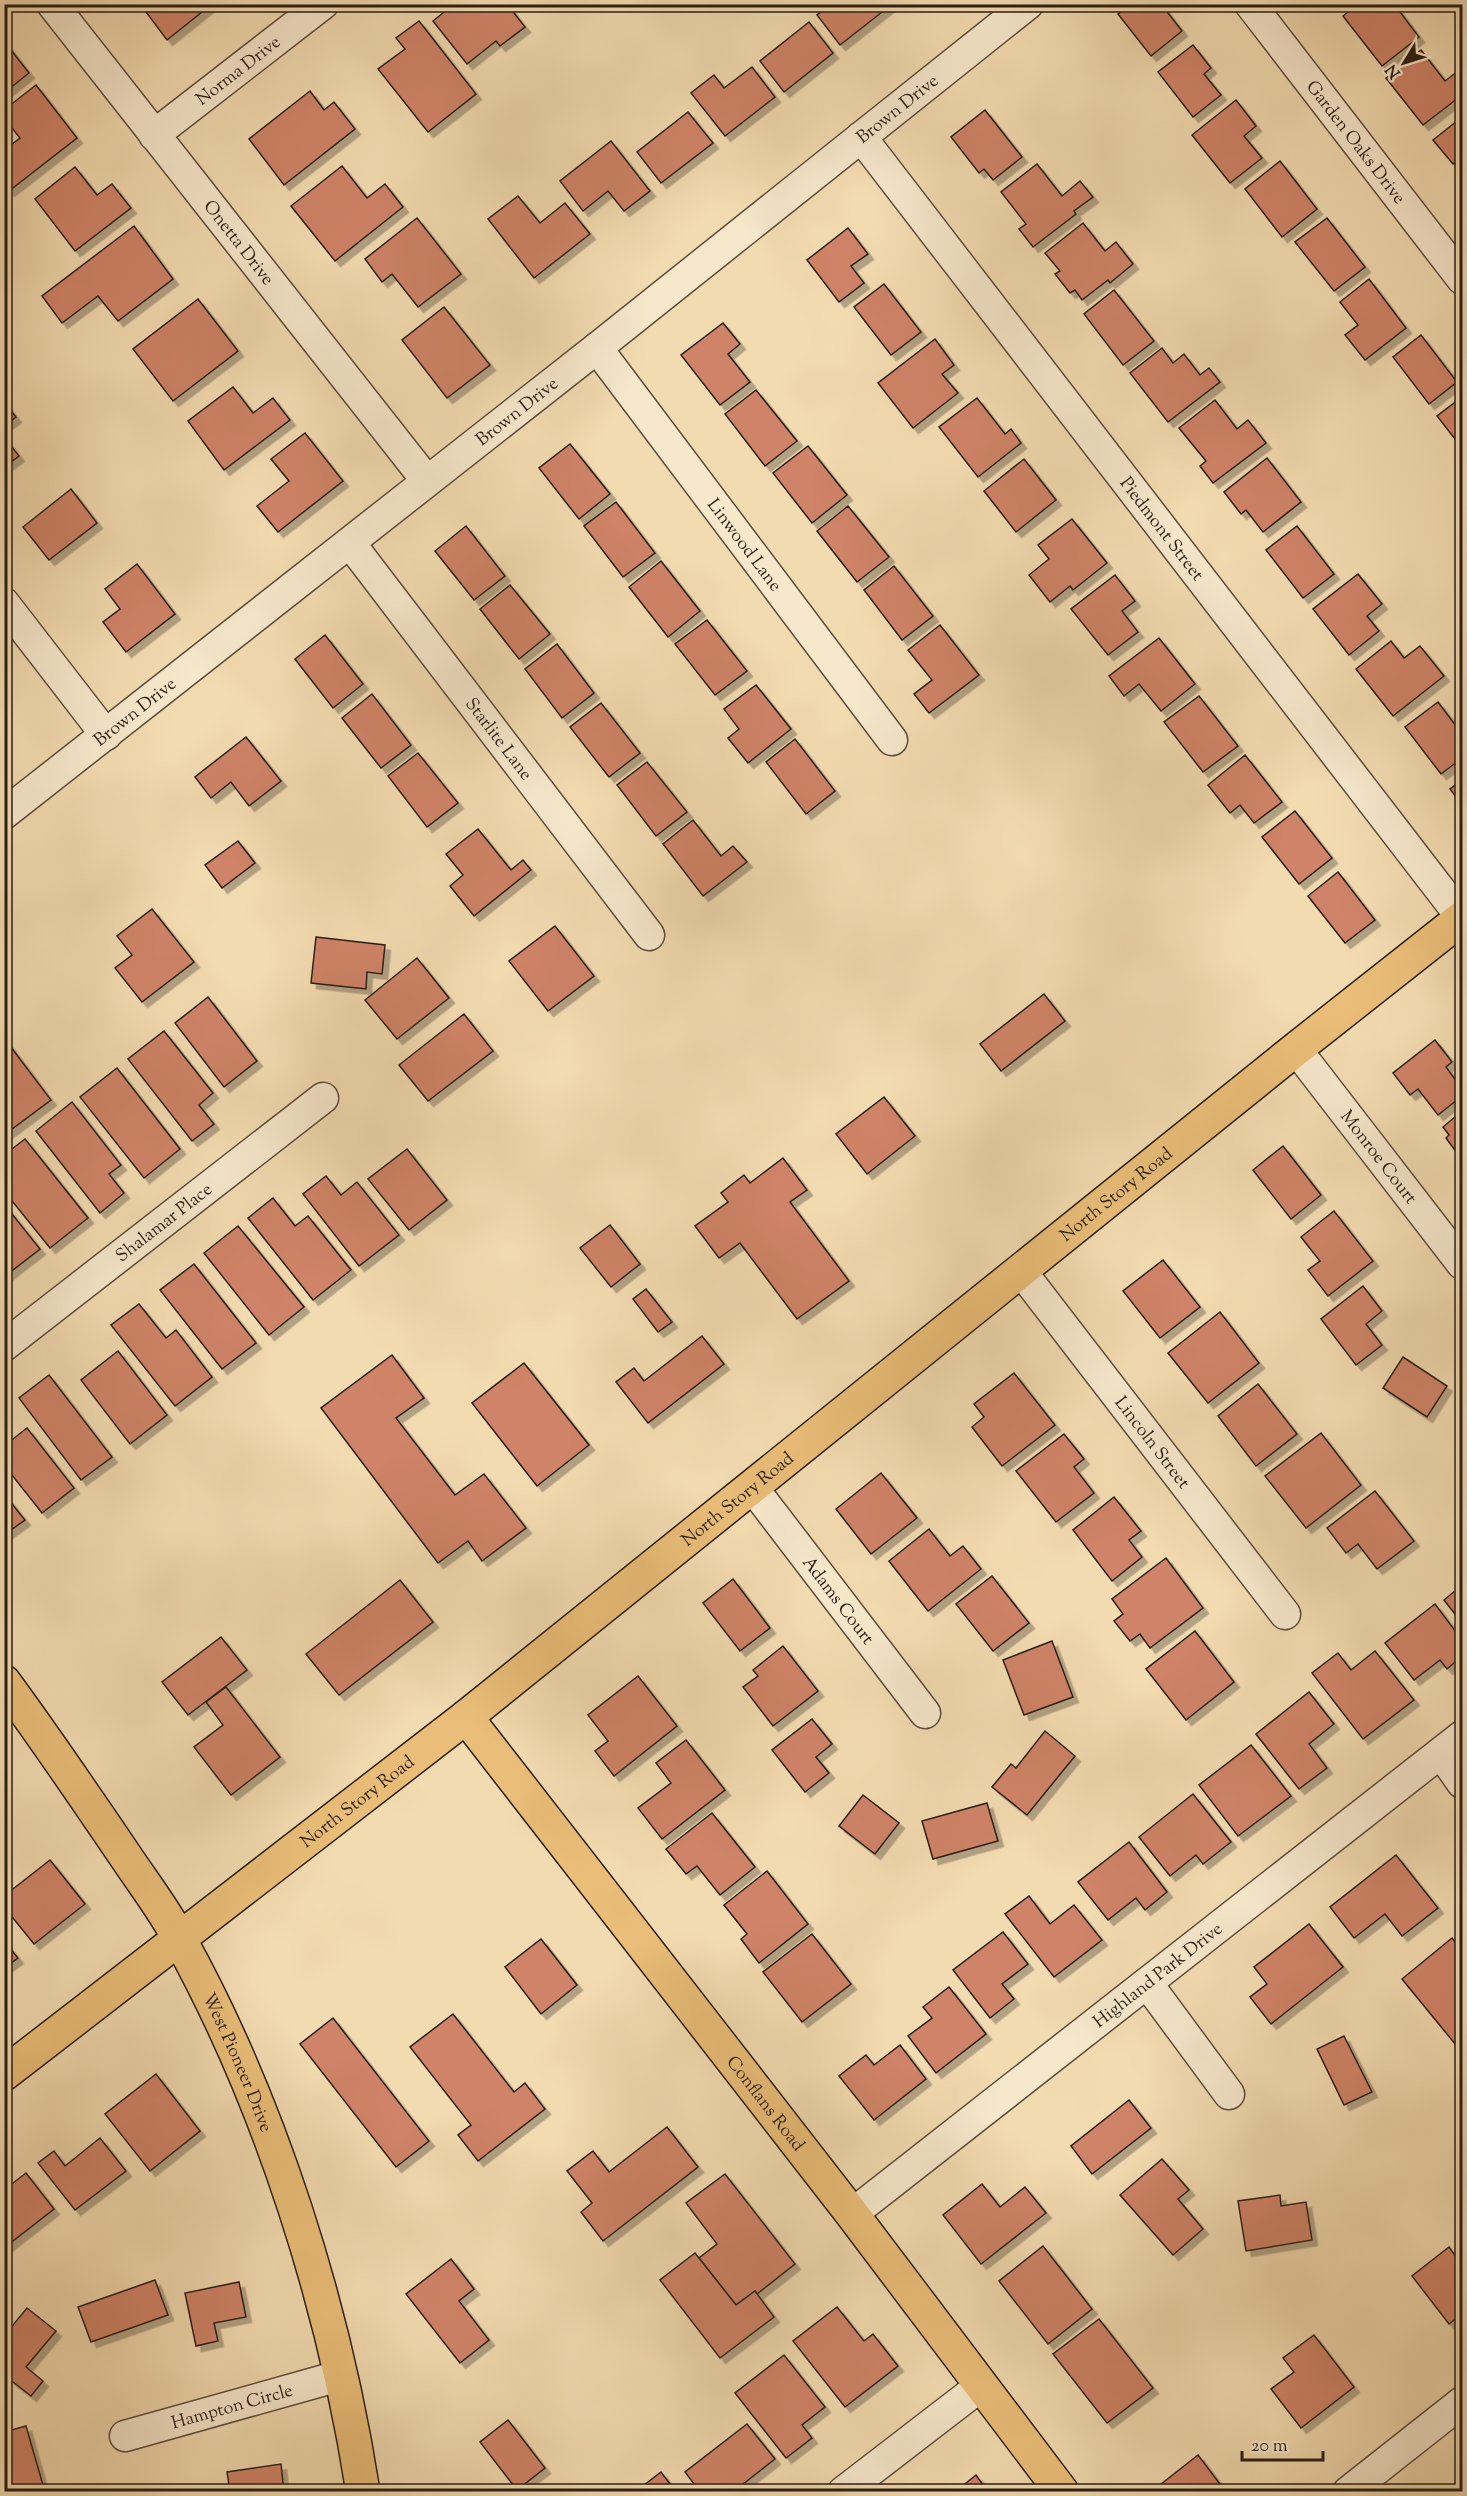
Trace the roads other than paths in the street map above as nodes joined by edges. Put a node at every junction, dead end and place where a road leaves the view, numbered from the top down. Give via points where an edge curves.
1 (52, 4) edge
2 (323, 4) edge
3 (1028, 4) edge
4 (1250, 4) edge
5 (154, 135) junction
6 (861, 137) junction
7 (1462, 279) edge
8 (597, 348) junction
9 (427, 481) junction
10 (350, 543) junction
11 (4, 603) edge
12 (106, 735) junction
13 (892, 740) dead end
14 (4, 814) edge
15 (1462, 918) edge
16 (649, 935) dead end
17 (1296, 1048) junction
18 (323, 1098) dead end
19 (1462, 1264) edge
20 (1021, 1271) junction
21 (4, 1346) edge
22 (753, 1488) junction
23 (1285, 1614) dead end
24 (4, 1682) edge
25 (925, 1713) dead end
26 (466, 1717) junction
27 (1452, 1745) edge
28 (1462, 1783) edge
29 (179, 1938) junction
30 (1147, 1983) junction
31 (4, 2074) edge
32 (1228, 2094) dead end
33 (852, 2214) junction
34 (339, 2376) junction
35 (982, 2385) junction
36 (1462, 2402) edge
37 (125, 2436) dead end
38 (363, 2492) edge
39 (843, 2492) edge
40 (1062, 2492) edge
41 (1348, 2492) edge

1 - 5 street, Onetta Drive
2 - 5 street, Norma Drive
3 - 6 street, Brown Drive
4 - 7 street, Garden Oaks Drive
5 - 9 street, Onetta Drive
6 - 8 street, Brown Drive
6 - 15 street, Piedmont Street
8 - 9 street, Brown Drive
8 - 13 street, Linwood Lane
9 - 10 street, Brown Drive
10 - 12 street, Brown Drive
10 - 16 street, Starlite Lane
11 - 12 street
12 - 14 street, Brown Drive
15 - 17 main road, North Story Road
17 - 19 street, Monroe Court
17 - 20 main road, North Story Road
18 - 21 street, Shalamar Place
20 - 22 main road, North Story Road
20 - 23 street, Lincoln Street
22 - 25 street, Adams Court
22 - 26 main road, North Story Road
24 - 29 main road, West Pioneer Drive
26 - 29 main road, North Story Road
26 - 33 main road, Conflans Road
27 - 28 street
27 - 30 street, Highland Park Drive
29 - 31 main road, North Story Road
29 - 34 main road, West Pioneer Drive via 218,2016 270,2141 319,2291
30 - 32 street
30 - 33 street, Highland Park Drive
33 - 35 main road, Conflans Road
34 - 37 street, Hampton Circle
34 - 38 main road, West Pioneer Drive
35 - 39 street
35 - 40 main road, Conflans Road
36 - 41 street

